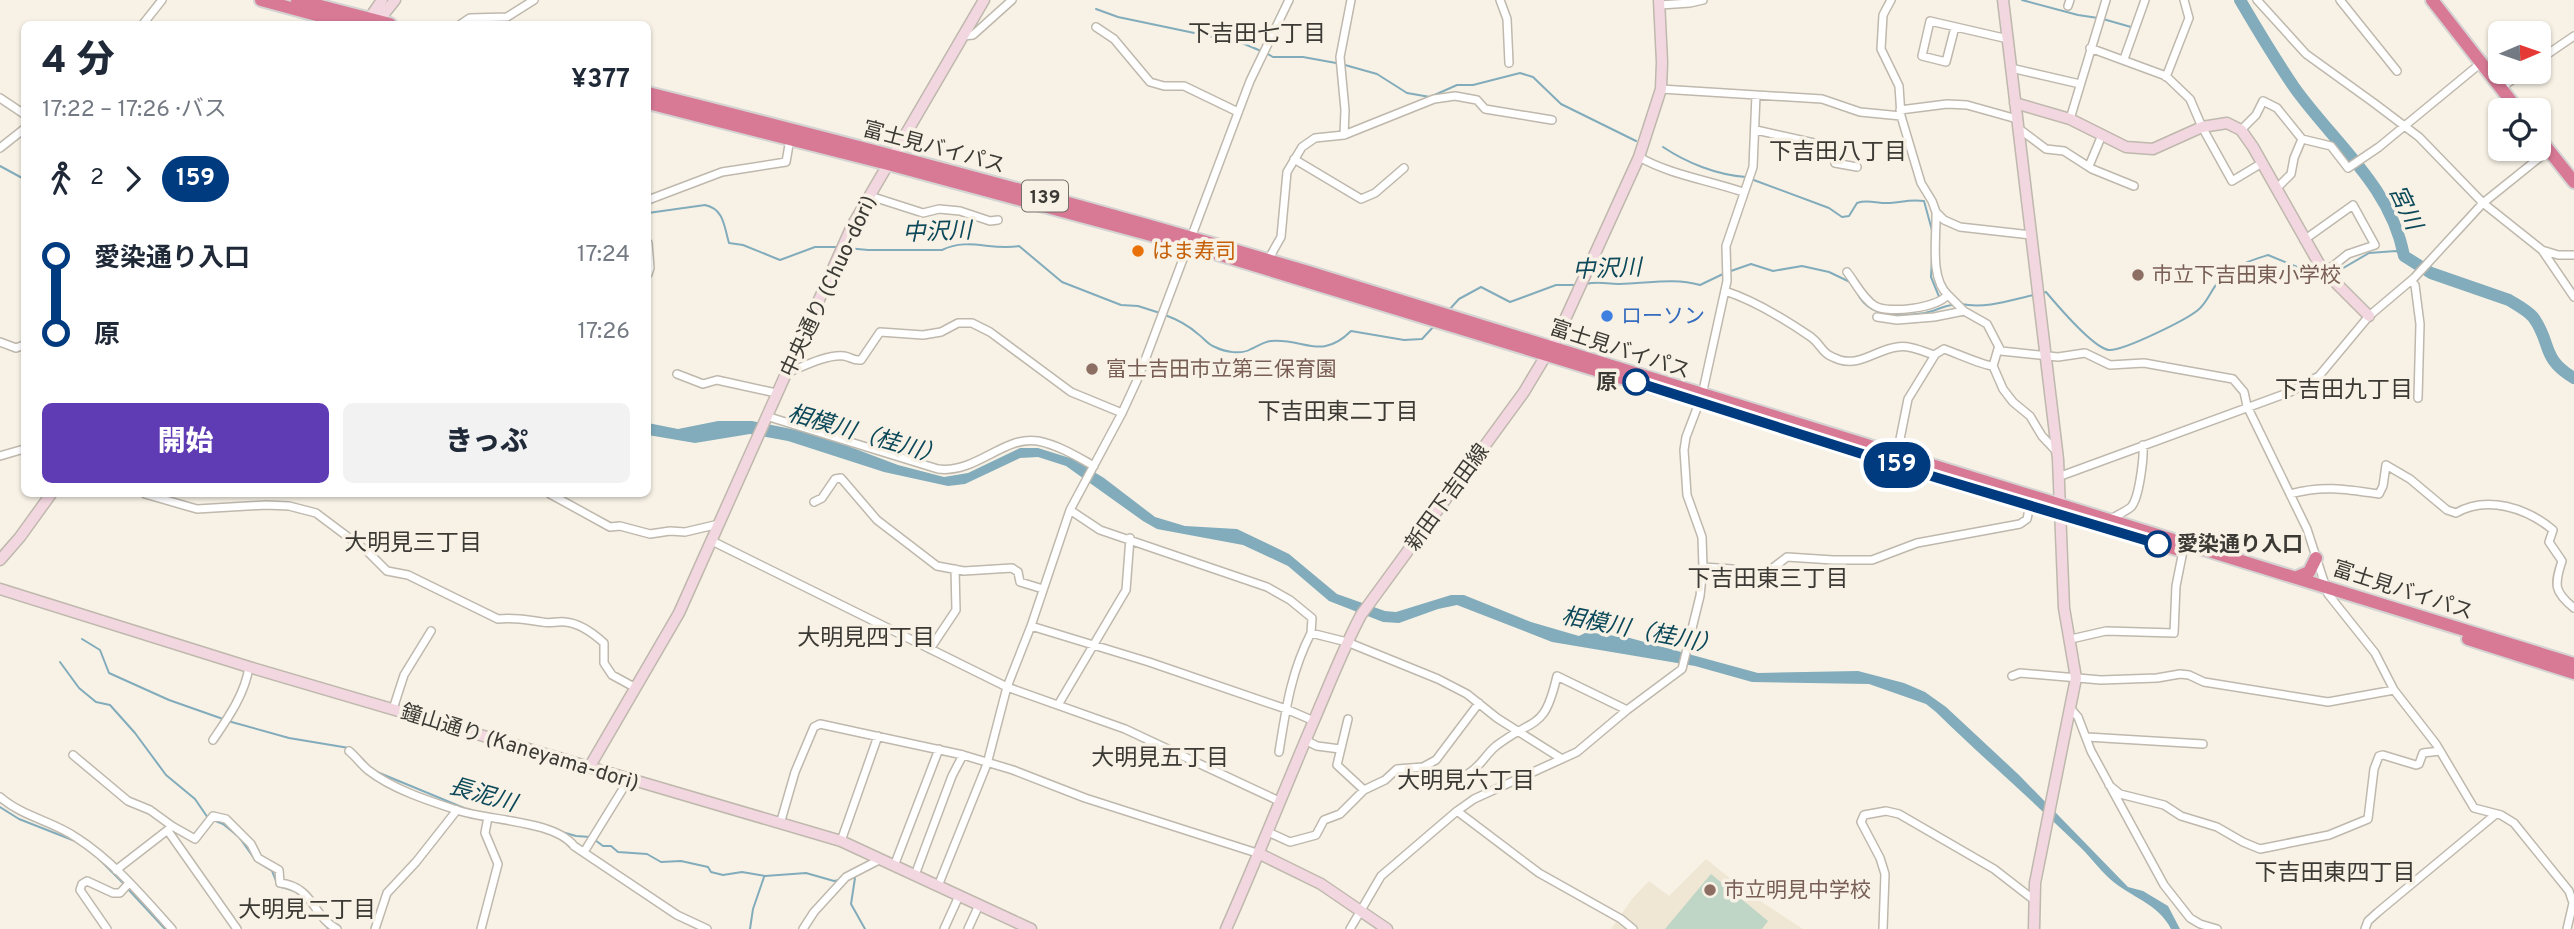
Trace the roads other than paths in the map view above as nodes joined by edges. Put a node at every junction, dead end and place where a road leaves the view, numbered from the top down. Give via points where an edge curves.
1 (162, 0) edge
2 (261, 0) edge
3 (297, 0) edge
4 (382, 0) edge
5 (395, 0) edge
6 (534, 0) edge
7 (984, 0) edge
8 (1012, 0) edge
9 (1289, 0) edge
10 (1351, 0) edge
11 (1703, 0) edge
12 (1891, 0) edge
13 (2003, 0) edge
14 (2106, 0) edge
15 (2145, 0) edge
16 (2184, 0) edge
17 (2257, 0) edge
18 (2340, 0) edge
19 (2432, 0) edge
20 (1503, 1) edge
21 (1659, 2) edge
22 (145, 21) edge
23 (339, 21) edge
24 (370, 21) edge
25 (377, 21) edge
26 (379, 21) edge
27 (466, 21) edge
28 (1096, 27) dead end
29 (1955, 27) junction
30 (963, 36) junction
31 (2574, 36) edge
32 (2008, 39) junction
33 (2090, 48) junction
34 (2552, 51) edge
35 (2124, 59) junction
36 (1509, 63) dead end
37 (2481, 63) junction
38 (2011, 68) junction
39 (2397, 71) dead end
40 (2166, 76) junction
41 (2080, 84) junction
42 (2507, 84) edge
43 (2501, 88) junction
44 (1661, 89) junction
45 (651, 94) edge
46 (1756, 95) junction
47 (0, 98) edge
48 (2509, 98) edge
49 (2015, 103) junction
50 (651, 104) edge
51 (21, 112) edge
52 (1238, 112) junction
53 (1900, 113) junction
54 (2070, 119) junction
55 (1552, 120) dead end
56 (2018, 123) junction
57 (2404, 125) junction
58 (2202, 127) junction
59 (1756, 130) junction
60 (2241, 130) junction
61 (21, 131) edge
62 (1344, 135) junction
63 (2102, 135) junction
64 (790, 139) junction
65 (2302, 139) junction
66 (0, 148) edge
67 (2551, 153) edge
68 (1639, 157) junction
69 (1294, 159) junction
70 (890, 160) junction
71 (2535, 161) edge
72 (2262, 163) junction
73 (2089, 166) junction
74 (1857, 167) dead end
75 (1404, 168) dead end
76 (2574, 182) edge
77 (2134, 186) dead end
78 (2276, 189) junction
79 (1743, 192) junction
80 (870, 196) junction
81 (651, 200) edge
82 (2483, 203) junction
83 (1936, 212) junction
84 (998, 220) dead end
85 (2031, 235) junction
86 (2304, 240) junction
87 (1189, 241) junction
88 (2542, 250) junction
89 (2574, 255) edge
90 (1268, 260) junction
91 (2324, 270) junction
92 (1847, 272) dead end
93 (2412, 279) junction
94 (1725, 291) junction
95 (1947, 295) junction
96 (2574, 297) edge
97 (1964, 311) junction
98 (2369, 316) junction
99 (1877, 317) dead end
100 (1442, 318) junction
101 (0, 342) edge
102 (21, 346) edge
103 (1998, 349) junction
104 (1549, 352) junction
105 (1935, 355) junction
106 (2045, 355) junction
107 (1993, 366) junction
108 (787, 373) junction
109 (677, 374) dead end
110 (776, 393) junction
111 (2418, 398) dead end
112 (1701, 399) junction
113 (2246, 407) junction
114 (1122, 412) junction
115 (766, 417) junction
116 (2143, 445) junction
117 (21, 450) edge
118 (2057, 452) junction
119 (1894, 455) junction
120 (0, 456) edge
121 (1094, 466) junction
122 (2058, 477) junction
123 (2290, 494) junction
124 (49, 497) edge
125 (155, 497) edge
126 (555, 497) edge
127 (814, 502) dead end
128 (2030, 505) junction
129 (2059, 508) junction
130 (1070, 510) junction
131 (2111, 519) junction
132 (719, 524) junction
133 (1130, 538) junction
134 (712, 541) junction
135 (2183, 551) junction
136 (2316, 558) junction
137 (0, 560) edge
138 (1703, 567) junction
139 (956, 569) junction
140 (2297, 577) junction
141 (0, 589) edge
142 (1043, 589) junction
143 (2326, 590) junction
144 (2574, 608) edge
145 (1031, 626) junction
146 (431, 631) dead end
147 (1311, 633) junction
148 (2071, 639) junction
149 (1347, 642) junction
150 (1094, 645) junction
151 (930, 649) junction
152 (2574, 664) edge
153 (248, 667) junction
154 (2574, 673) edge
155 (2012, 676) dead end
156 (2076, 678) junction
157 (634, 687) junction
158 (1007, 687) junction
159 (2394, 690) junction
160 (1479, 703) junction
161 (1058, 705) junction
162 (393, 709) junction
163 (1286, 709) junction
164 (2071, 709) junction
165 (1627, 710) junction
166 (1348, 719) dead end
167 (1314, 721) junction
168 (1518, 732) junction
169 (878, 736) junction
170 (2087, 737) junction
171 (213, 740) dead end
172 (1306, 740) junction
173 (2203, 744) dead end
174 (939, 749) junction
175 (1340, 750) junction
176 (349, 751) dead end
177 (1279, 751) dead end
178 (2440, 751) junction
179 (73, 755) dead end
180 (963, 755) junction
181 (1562, 759) junction
182 (988, 764) junction
183 (590, 766) junction
184 (1469, 773) dead end
185 (629, 779) junction
186 (2109, 785) junction
187 (1363, 790) junction
188 (0, 797) edge
189 (1279, 801) junction
190 (457, 810) junction
191 (1457, 811) junction
192 (2496, 814) junction
193 (488, 817) junction
194 (780, 824) junction
195 (170, 829) junction
196 (1268, 832) junction
197 (841, 841) junction
198 (584, 852) junction
199 (1260, 853) junction
200 (881, 859) junction
201 (894, 866) junction
202 (116, 870) junction
203 (915, 876) junction
204 (129, 883) junction
205 (938, 887) junction
206 (959, 896) junction
207 (2035, 900) junction
208 (979, 905) junction
209 (1360, 910) junction
210 (107, 929) edge
211 (172, 929) edge
212 (237, 929) edge
213 (337, 929) edge
214 (375, 929) edge
215 (481, 929) edge
216 (708, 929) edge
217 (803, 929) edge
218 (944, 929) edge
219 (968, 929) edge
220 (1031, 929) edge
221 (1226, 929) edge
222 (1350, 929) edge
223 (1387, 929) edge
224 (1633, 929) edge
225 (1883, 929) edge
226 (2034, 929) edge
227 (2217, 929) edge
228 (2365, 929) edge
229 (2567, 929) edge

1 - 22 street
2 - 23 highway
3 - 24 highway
4 - 25 main road
5 - 26 main road
6 - 27 street via 507,17
7 - 30 main road, 中央通り (Chuo-dori)
8 - 30 street via 973,35
9 - 52 street
10 - 62 street via 1340,57
11 - 21 street
12 - 53 street via 1884,15 1881,48 1899,86
13 - 32 main road
14 - 33 street
15 - 35 street
16 - 40 street via 2189,18
17 - 57 street via 2306,54
18 - 39 street
19 - 37 highway
20 - 36 street
21 - 44 main road, 新田下吉田線
28 - 52 street via 1114,39 1150,82 1184,86
29 - 29 street via 1930,21 1922,56 1946,62
29 - 32 street
30 - 70 main road, 中央通り (Chuo-dori)
31 - 34 street
32 - 38 main road
33 - 35 street
33 - 41 street
35 - 40 street
37 - 43 highway
37 - 57 street
38 - 41 street
38 - 49 main road
40 - 58 street via 2190,99
41 - 54 street
42 - 43 street
43 - 48 highway
44 - 46 street
44 - 68 main road, 新田下吉田線
45 - 70 highway, 富士見バイパス / 139
46 - 53 street via 1822,99 1860,112
46 - 59 street
47 - 51 street
49 - 54 main road
49 - 56 main road
50 - 64 highway, 富士見バイパス / 139
52 - 87 street
53 - 56 street via 1967,105
53 - 83 street via 1921,183
54 - 63 main road
55 - 62 street via 1485,109 1477,100 1455,96 1434,99
56 - 73 street via 2046,149 2064,151
56 - 85 main road
57 - 65 street via 2348,168 2331,146
57 - 82 street
58 - 60 main road via 2227,123
58 - 63 main road via 2153,149 2126,146
58 - 72 street via 2232,181
59 - 74 street via 1832,147 1835,163
59 - 79 street via 1753,167
60 - 65 street via 2263,101 2277,108
60 - 72 main road
61 - 66 street
62 - 69 street via 1315,138
63 - 73 street
64 - 70 highway, 富士見バイパス / 139
64 - 81 street via 786,162 722,172
65 - 78 street via 2291,174
67 - 76 highway
68 - 79 street via 1673,173
68 - 104 main road, 新田下吉田線
69 - 75 street via 1361,199
69 - 90 street via 1287,172 1281,237
70 - 80 main road, 中央通り (Chuo-dori)
70 - 87 highway, 富士見バイパス / 139
71 - 82 street
72 - 78 main road
73 - 77 street
78 - 86 main road
79 - 94 street via 1726,246
80 - 84 street via 923,213 943,209
80 - 108 main road, 中央通り (Chuo-dori) via 852,226
82 - 88 street
82 - 93 street
83 - 85 street via 1960,227
83 - 95 street via 1936,274
85 - 106 main road
86 - 91 main road
86 - 91 street via 2353,205 2375,245 2348,254
87 - 90 highway, 富士見バイパス / 139
87 - 100 highway, 富士見バイパス / 139
87 - 114 street
88 - 89 street
88 - 96 street
90 - 100 highway, 富士見バイパス / 139
91 - 98 main road
92 - 95 street via 1872,305 1880,308 1915,308 1939,303
93 - 98 street
93 - 111 street via 2420,324
94 - 105 street via 1756,302 1837,359 1854,363 1899,346
94 - 112 street
95 - 97 street
97 - 99 street via 1897,320
97 - 103 street via 1987,324
98 - 113 street via 2319,376
100 - 104 highway, 富士見バイパス / 139
101 - 102 street
103 - 106 street
103 - 107 street
104 - 112 highway, 富士見バイパス / 139
104 - 149 main road, 新田下吉田線 via 1370,601
105 - 107 street via 1944,349
105 - 119 street via 1908,398
106 - 113 street via 2085,353 2110,365 2144,363 2233,379 2244,393
106 - 118 main road
107 - 118 street via 2003,389
108 - 110 main road, 中央通り (Chuo-dori)
108 - 114 street via 829,358 861,360 880,332 923,335 972,323 1071,392
109 - 110 street via 702,384 717,380
110 - 115 main road, 中央通り (Chuo-dori)
112 - 119 highway, 富士見バイパス / 139
112 - 128 highway, 富士見バイパス / 139
112 - 138 street via 1684,450 1686,495 1702,537
113 - 116 street
113 - 123 street
114 - 121 street
115 - 121 street via 939,469 964,467 1013,444 1038,441
115 - 132 main road, 中央通り (Chuo-dori)
116 - 122 street
116 - 131 street via 2134,502
117 - 120 street
118 - 122 main road
119 - 129 highway, 富士見バイパス / 139
121 - 130 street
122 - 129 main road
123 - 136 street
123 - 144 street via 2336,488 2379,494 2386,465 2447,510 2456,513 2484,504 2504,505 2532,516 2553,530 2549,542 2562,561 2556,579 2559,595
124 - 137 main road
125 - 157 street via 197,509 266,505 316,513 387,571 408,576 498,619 577,625 604,643 604,663 611,675
126 - 132 street via 610,527 650,534 685,533
127 - 139 street via 835,478 841,478 877,520 937,566
128 - 129 highway, 富士見バイパス / 139
128 - 138 street via 2027,519 2020,524 1917,543 1872,560 1787,557 1755,577 1732,569
129 - 131 highway, 富士見バイパス / 139
129 - 135 highway, 富士見バイパス / 139
129 - 148 main road via 2064,608
130 - 133 street via 1100,530
130 - 142 street
131 - 140 highway, 富士見バイパス / 139
132 - 134 main road, 中央通り (Chuo-dori)
133 - 147 street via 1267,587 1312,618
133 - 150 street via 1126,590
134 - 151 street
134 - 157 main road, 中央通り (Chuo-dori) via 678,613
135 - 143 highway, 富士見バイパス / 139
135 - 148 street via 2174,633 2106,631
136 - 140 highway via 2309,572
136 - 143 street
138 - 165 street via 1682,670
139 - 142 street via 1012,568 1020,582
139 - 151 street via 956,610
140 - 143 highway, 富士見バイパス / 139
141 - 153 main road, 鐘山通り (Kaneyama-dori)
142 - 145 street
143 - 152 highway, 富士見バイパス / 139
143 - 154 highway, 富士見バイパス / 139
143 - 159 street via 2375,653
145 - 150 street
145 - 158 street
146 - 162 street via 404,675
147 - 149 street
147 - 163 street via 1297,659
148 - 156 main road
149 - 160 street via 1438,679
149 - 167 main road, 新田下吉田線
150 - 161 street
150 - 163 street
151 - 158 street
153 - 162 main road, 鐘山通り (Kaneyama-dori)
153 - 171 street via 240,697
155 - 156 street
156 - 159 street via 2189,675 2204,682 2328,702
156 - 164 main road
157 - 183 main road, 中央通り (Chuo-dori)
158 - 161 street
158 - 182 street
159 - 178 street
160 - 168 street
160 - 187 street via 1436,760 1423,767 1397,769
161 - 189 street via 1125,729
162 - 183 main road, 鐘山通り (Kaneyama-dori)
163 - 167 street
163 - 177 street
164 - 170 street
164 - 207 main road via 2046,821
165 - 168 street via 1557,676 1544,715
165 - 181 street
166 - 175 street
167 - 172 main road, 新田下吉田線
168 - 181 street
168 - 184 street
169 - 174 street
169 - 194 street via 820,724 814,727
169 - 197 street
170 - 173 street
170 - 186 street
172 - 175 street
172 - 189 main road, 新田下吉田線
174 - 180 street
174 - 201 street
175 - 187 street via 1337,765
176 - 190 street via 384,779
178 - 186 street via 2423,753 2416,765 2379,756 2368,820 2329,835 2271,848 2249,845 2164,804 2120,794
178 - 192 street via 2474,808
179 - 195 street
180 - 182 street
180 - 203 street
181 - 191 street
182 - 199 street
182 - 205 street
183 - 185 main road, 鐘山通り (Kaneyama-dori)
185 - 194 main road, 鐘山通り (Kaneyama-dori)
185 - 198 street
186 - 227 street via 2179,907 2200,924
187 - 196 street via 1340,814 1324,820 1316,835 1290,842
188 - 202 street via 21,812 75,836
189 - 196 main road, 新田下吉田線
190 - 193 street
190 - 214 street via 387,893
191 - 209 street via 1381,876
191 - 224 street via 1539,873
192 - 228 street via 2378,912
192 - 229 street via 2514,823 2569,891 2573,903
193 - 198 street via 546,830 569,839
193 - 215 street via 485,833 498,864
194 - 197 main road, 鐘山通り (Kaneyama-dori)
195 - 202 street
195 - 212 street
195 - 213 street via 195,839 213,816 226,819 258,858 279,870 281,883 295,885
196 - 199 main road, 新田下吉田線
197 - 200 main road, 鐘山通り (Kaneyama-dori)
198 - 216 street via 677,915
199 - 209 main road
199 - 221 main road
200 - 201 main road, 鐘山通り (Kaneyama-dori)
200 - 217 street via 846,877
201 - 203 main road, 鐘山通り (Kaneyama-dori)
202 - 204 street
203 - 205 main road, 鐘山通り (Kaneyama-dori)
204 - 210 street via 120,893 87,881 82,884 80,890
204 - 211 street
205 - 206 main road, 鐘山通り (Kaneyama-dori)
206 - 208 main road, 鐘山通り (Kaneyama-dori)
206 - 218 street
207 - 225 street via 1994,869 1899,814 1864,815 1861,822 1885,874
207 - 226 main road
208 - 219 street
208 - 220 main road, 鐘山通り (Kaneyama-dori)
209 - 222 street
209 - 223 main road

